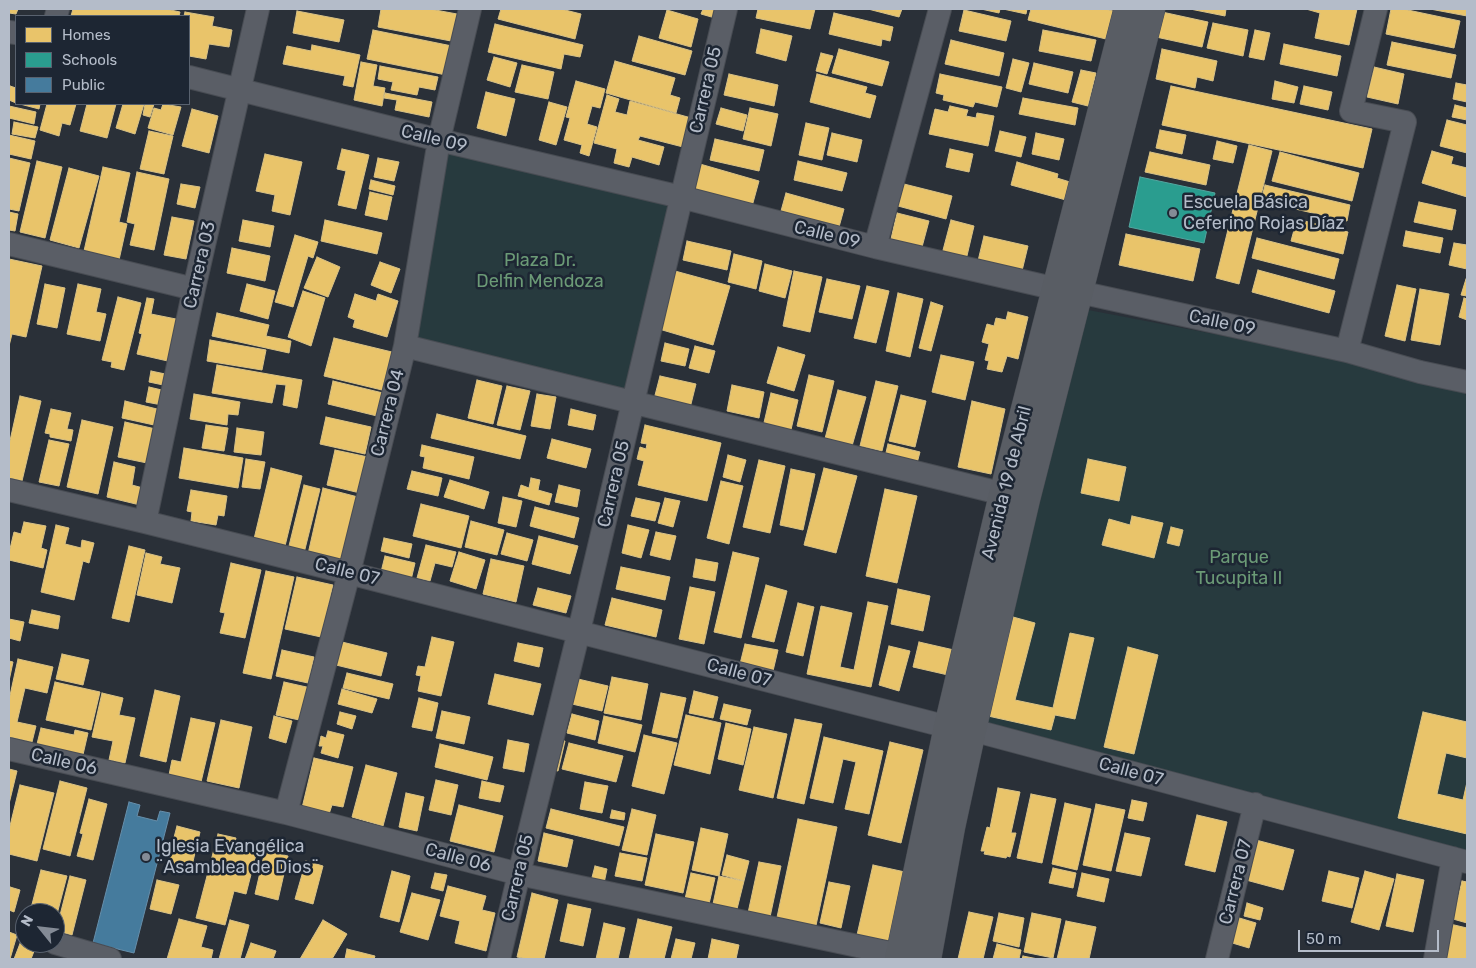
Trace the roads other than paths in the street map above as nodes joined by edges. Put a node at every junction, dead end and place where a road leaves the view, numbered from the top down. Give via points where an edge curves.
1 (258, 9) edge
2 (470, 9) edge
3 (726, 9) edge
4 (940, 9) edge
5 (1128, 9) edge
6 (1151, 9) edge
7 (1376, 9) edge
8 (190, 77) edge
9 (241, 90) junction
10 (439, 140) junction
11 (681, 197) junction
12 (9, 244) edge
13 (875, 248) junction
14 (194, 289) junction
15 (1068, 290) junction
16 (405, 346) junction
17 (1347, 351) junction
18 (1467, 382) edge
19 (633, 402) junction
20 (9, 490) edge
21 (1015, 497) junction
22 (145, 522) junction
23 (349, 573) junction
24 (579, 632) junction
25 (960, 729) junction
26 (9, 749) edge
27 (1255, 804) junction
28 (286, 814) junction
29 (1460, 860) edge
30 (519, 874) junction
31 (65, 946) edge
32 (902, 958) edge
33 (110, 959) edge
34 (499, 959) edge
35 (927, 959) edge
36 (1217, 959) edge
37 (1435, 959) edge

1 - 9 street, Carrera 03
2 - 10 street, Carrera 04
3 - 11 street, Carrera 05
4 - 13 street
5 - 15 street, Avenida 19 de Abril
6 - 15 street, Avenida 19 de Abril
7 - 17 street via 1351,111 1405,122
8 - 9 street, Calle 09
9 - 10 street, Calle 09
9 - 14 street, Carrera 03
10 - 11 street, Calle 09
10 - 16 street, Carrera 04
11 - 13 street, Calle 09
11 - 19 street, Carrera 05
12 - 14 street
13 - 15 street, Calle 09
14 - 22 street, Carrera 03
15 - 17 street, Calle 09
15 - 21 street, Avenida 19 de Abril
16 - 19 street
16 - 23 street, Carrera 04
17 - 18 street, Calle 09
19 - 21 street
19 - 24 street, Carrera 05
20 - 22 street, Calle 07
21 - 25 street, Avenida 19 de Abril
22 - 23 street, Calle 07
23 - 24 street, Calle 07
23 - 28 street, Carrera 04
24 - 25 street, Calle 07
24 - 30 street, Carrera 05
25 - 27 street, Calle 07
25 - 32 street, Avenida 19 de Abril
25 - 35 street, Avenida 19 de Abril via 951,827
26 - 28 street, Calle 06
27 - 29 street, Calle 07
27 - 36 street, Carrera 07
28 - 30 street, Calle 06
29 - 37 street
30 - 32 street, Calle 06
30 - 34 street, Carrera 05
31 - 33 street

